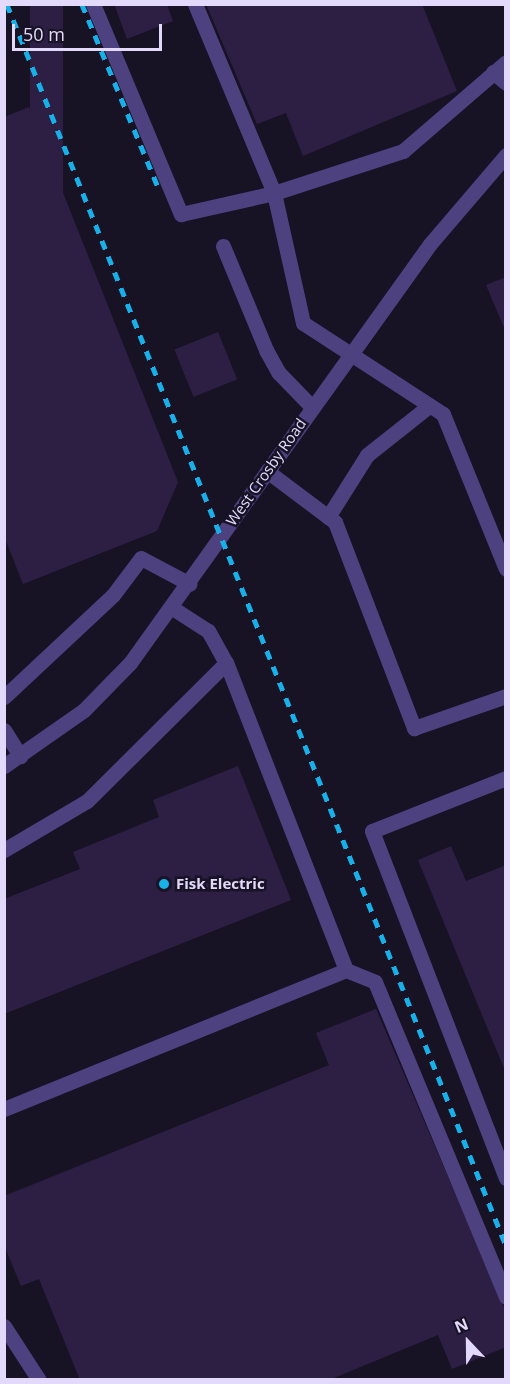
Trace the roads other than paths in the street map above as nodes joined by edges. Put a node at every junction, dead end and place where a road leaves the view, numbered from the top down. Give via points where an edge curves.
1 (93, 4) edge
2 (195, 4) edge
3 (506, 62) edge
4 (493, 72) junction
5 (506, 83) edge
6 (506, 155) edge
7 (274, 193) junction
8 (223, 246) dead end
9 (352, 351) junction
10 (430, 405) junction
11 (312, 407) junction
12 (267, 471) junction
13 (328, 517) junction
14 (506, 569) edge
15 (189, 584) junction
16 (174, 609) junction
17 (226, 663) junction
18 (506, 696) edge
19 (4, 698) edge
20 (4, 730) edge
21 (20, 756) junction
22 (4, 766) edge
23 (506, 778) edge
24 (4, 850) edge
25 (346, 970) junction
26 (4, 1109) edge
27 (506, 1178) edge
28 (506, 1297) edge
29 (4, 1326) edge
30 (39, 1380) edge

1 - 7 street via 181,214
2 - 7 street
3 - 4 street
4 - 5 street
4 - 7 street via 403,151
6 - 9 street, West Crosby Road via 430,244
7 - 9 street via 303,323
8 - 11 street via 266,350 279,373
9 - 10 street
9 - 11 street, West Crosby Road
10 - 13 street via 367,455
10 - 14 street via 443,414
11 - 12 street, West Crosby Road
12 - 13 street
12 - 15 street, West Crosby Road
13 - 18 street via 335,522 414,728
15 - 16 street, West Crosby Road
15 - 19 street via 141,558 112,595
16 - 17 street via 208,631
16 - 21 street, West Crosby Road via 84,710
17 - 24 street via 87,801
17 - 25 street
20 - 21 street
21 - 22 street, West Crosby Road
23 - 27 street via 372,831
25 - 26 street
25 - 28 street via 375,982
29 - 30 street

